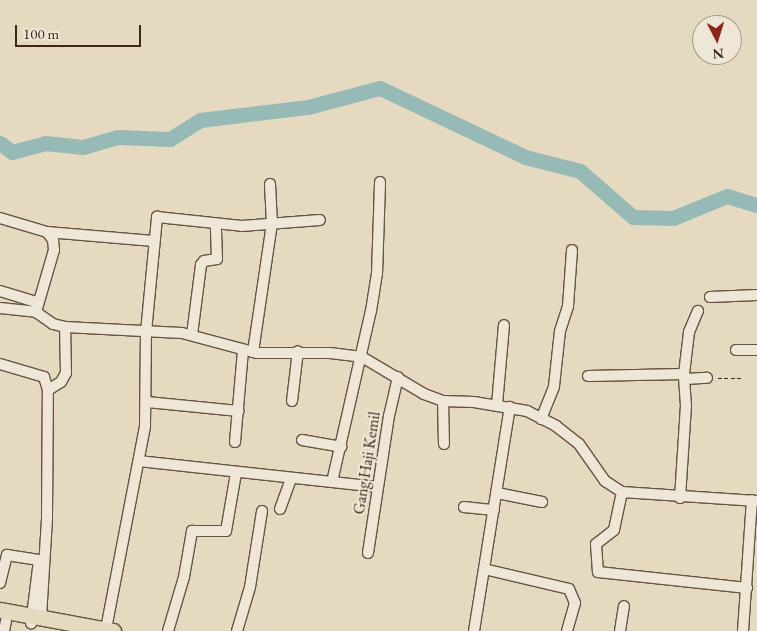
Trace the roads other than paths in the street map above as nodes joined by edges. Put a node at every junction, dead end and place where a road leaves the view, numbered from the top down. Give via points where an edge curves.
1 (380, 182) dead end
2 (270, 184) dead end
3 (0, 218) edge
4 (320, 220) dead end
5 (216, 224) junction
6 (272, 224) junction
7 (47, 232) junction
8 (154, 241) junction
9 (572, 250) dead end
10 (0, 291) edge
11 (757, 295) edge
12 (710, 297) dead end
13 (37, 307) junction
14 (0, 308) edge
15 (698, 311) dead end
16 (504, 325) dead end
17 (65, 327) junction
18 (146, 332) junction
19 (192, 335) junction
20 (736, 350) dead end
21 (757, 350) edge
22 (248, 352) junction
23 (298, 352) junction
24 (362, 357) junction
25 (0, 364) edge
26 (588, 376) dead end
27 (684, 376) junction
28 (398, 377) junction
29 (707, 378) road end
30 (48, 390) junction
31 (292, 401) dead end
32 (443, 401) junction
33 (147, 402) junction
34 (497, 405) junction
35 (510, 408) junction
36 (239, 411) junction
37 (541, 419) junction
38 (302, 440) dead end
39 (235, 442) dead end
40 (444, 444) dead end
41 (341, 447) junction
42 (139, 461) junction
43 (236, 473) junction
44 (291, 479) junction
45 (332, 482) junction
46 (378, 487) junction
47 (622, 492) junction
48 (497, 493) junction
49 (680, 498) junction
50 (754, 501) edge
51 (542, 502) dead end
52 (464, 506) dead end
53 (280, 509) dead end
54 (494, 510) junction
55 (262, 511) dead end
56 (368, 553) dead end
57 (484, 569) junction
58 (0, 584) edge
59 (747, 588) junction
60 (624, 606) dead end
61 (34, 619) junction
62 (2, 620) edge
63 (109, 630) edge
64 (62, 631) edge
65 (168, 631) edge
66 (237, 631) edge
67 (474, 631) edge
68 (567, 631) edge
69 (620, 631) edge
70 (743, 631) edge

1 - 24 street via 377,274
2 - 6 street
3 - 7 street
4 - 6 street
5 - 6 street
5 - 8 street via 157,217
5 - 19 street via 217,259 204,261 201,265
6 - 22 street
7 - 8 street
7 - 13 street via 53,240 54,250
8 - 18 street
9 - 37 street via 568,306 560,331 554,386
10 - 13 street
11 - 12 street
13 - 14 street
13 - 17 street via 42,319
15 - 27 street via 689,332
16 - 34 street
17 - 18 street
17 - 30 street via 66,373 61,382
18 - 19 street
18 - 33 street via 144,386
19 - 22 street
20 - 21 street
22 - 23 street
22 - 36 street
23 - 24 street
23 - 31 street
24 - 28 street
24 - 41 street
25 - 30 street via 44,377
26 - 27 street
27 - 29 street
27 - 49 street
28 - 32 street via 424,394
28 - 46 street, Gang Haji Kemil
30 - 61 street via 47,518
32 - 34 street
32 - 40 street
33 - 36 street
33 - 42 street
34 - 35 street
35 - 37 street
35 - 48 street
36 - 39 street
37 - 47 street via 579,444 605,481
38 - 41 street
41 - 45 street
42 - 43 street
42 - 63 street
43 - 44 street
43 - 65 street via 226,531 192,531 184,577
44 - 45 street
44 - 53 street
45 - 46 street
46 - 56 street, Gang Haji Kemil
47 - 49 street
47 - 59 street via 614,530 596,544 598,572
48 - 51 street
48 - 54 street
49 - 50 street
50 - 59 street
52 - 54 street
54 - 57 street
55 - 66 street via 250,587
57 - 67 street
57 - 68 street via 569,590 575,603
58 - 61 street via 7,555 39,560
59 - 70 street
60 - 69 street
61 - 62 highway
61 - 63 highway
61 - 64 highway

